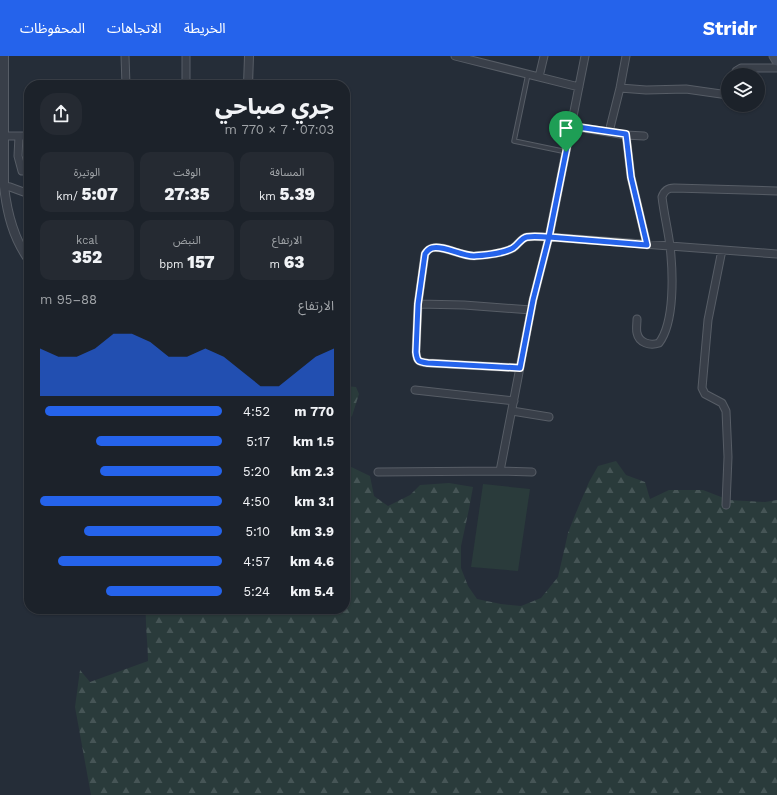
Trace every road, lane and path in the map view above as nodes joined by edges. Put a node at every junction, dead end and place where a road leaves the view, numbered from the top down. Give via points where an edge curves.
1 (4, 56) edge
2 (125, 56) edge
3 (186, 56) edge
4 (250, 56) edge
5 (456, 56) edge
6 (544, 56) edge
7 (585, 56) edge
8 (626, 56) edge
9 (774, 56) edge
10 (777, 61) edge
11 (765, 68) edge
12 (777, 68) edge
13 (528, 74) junction
14 (539, 77) junction
15 (126, 80) edge
16 (186, 80) edge
17 (248, 80) edge
18 (579, 87) junction
19 (620, 88) junction
20 (721, 93) edge
21 (571, 126) junction
22 (609, 132) junction
23 (626, 134) junction
24 (4, 136) junction
25 (19, 136) junction
26 (24, 136) edge
27 (644, 136) dead end
28 (567, 152) junction
29 (24, 171) edge
30 (4, 186) junction
31 (777, 191) edge
32 (24, 192) edge
33 (549, 237) junction
34 (647, 245) junction
35 (670, 246) junction
36 (722, 250) junction
37 (24, 252) edge
38 (777, 254) edge
39 (418, 304) junction
40 (531, 310) junction
41 (636, 319) dead end
42 (520, 368) junction
43 (415, 390) dead end
44 (514, 401) junction
45 (512, 411) junction
46 (549, 417) dead end
47 (500, 471) junction
48 (378, 472) dead end
49 (532, 472) dead end
50 (726, 505) dead end

1 - 24 street
2 - 15 street
3 - 16 street
4 - 17 street
5 - 13 street
6 - 14 street
7 - 18 street
8 - 19 street
9 - 10 main road
11 - 12 street
13 - 14 street
13 - 28 lane via 514,141
14 - 18 street
18 - 21 street
19 - 20 street via 686,89
19 - 22 street
21 - 22 street
21 - 28 street
22 - 23 street
23 - 27 street
23 - 34 street via 631,177
24 - 25 street
24 - 30 street
25 - 26 street
25 - 29 street via 18,156
28 - 33 street
30 - 32 street
30 - 37 street via 6,206
31 - 35 street via 667,189 662,198
33 - 34 street
33 - 39 street via 526,237 504,251 472,256 441,248 428,249 425,254
33 - 40 street
34 - 35 street
35 - 36 street
35 - 41 street via 670,310 659,343 647,344 641,341 636,332
36 - 38 street
36 - 50 street via 708,320 702,388 705,394 722,403 726,411
39 - 40 street
39 - 42 street via 416,358 419,362
40 - 42 street
42 - 44 street
43 - 44 street
44 - 45 street
45 - 46 street
45 - 47 street
47 - 48 street
47 - 49 street

